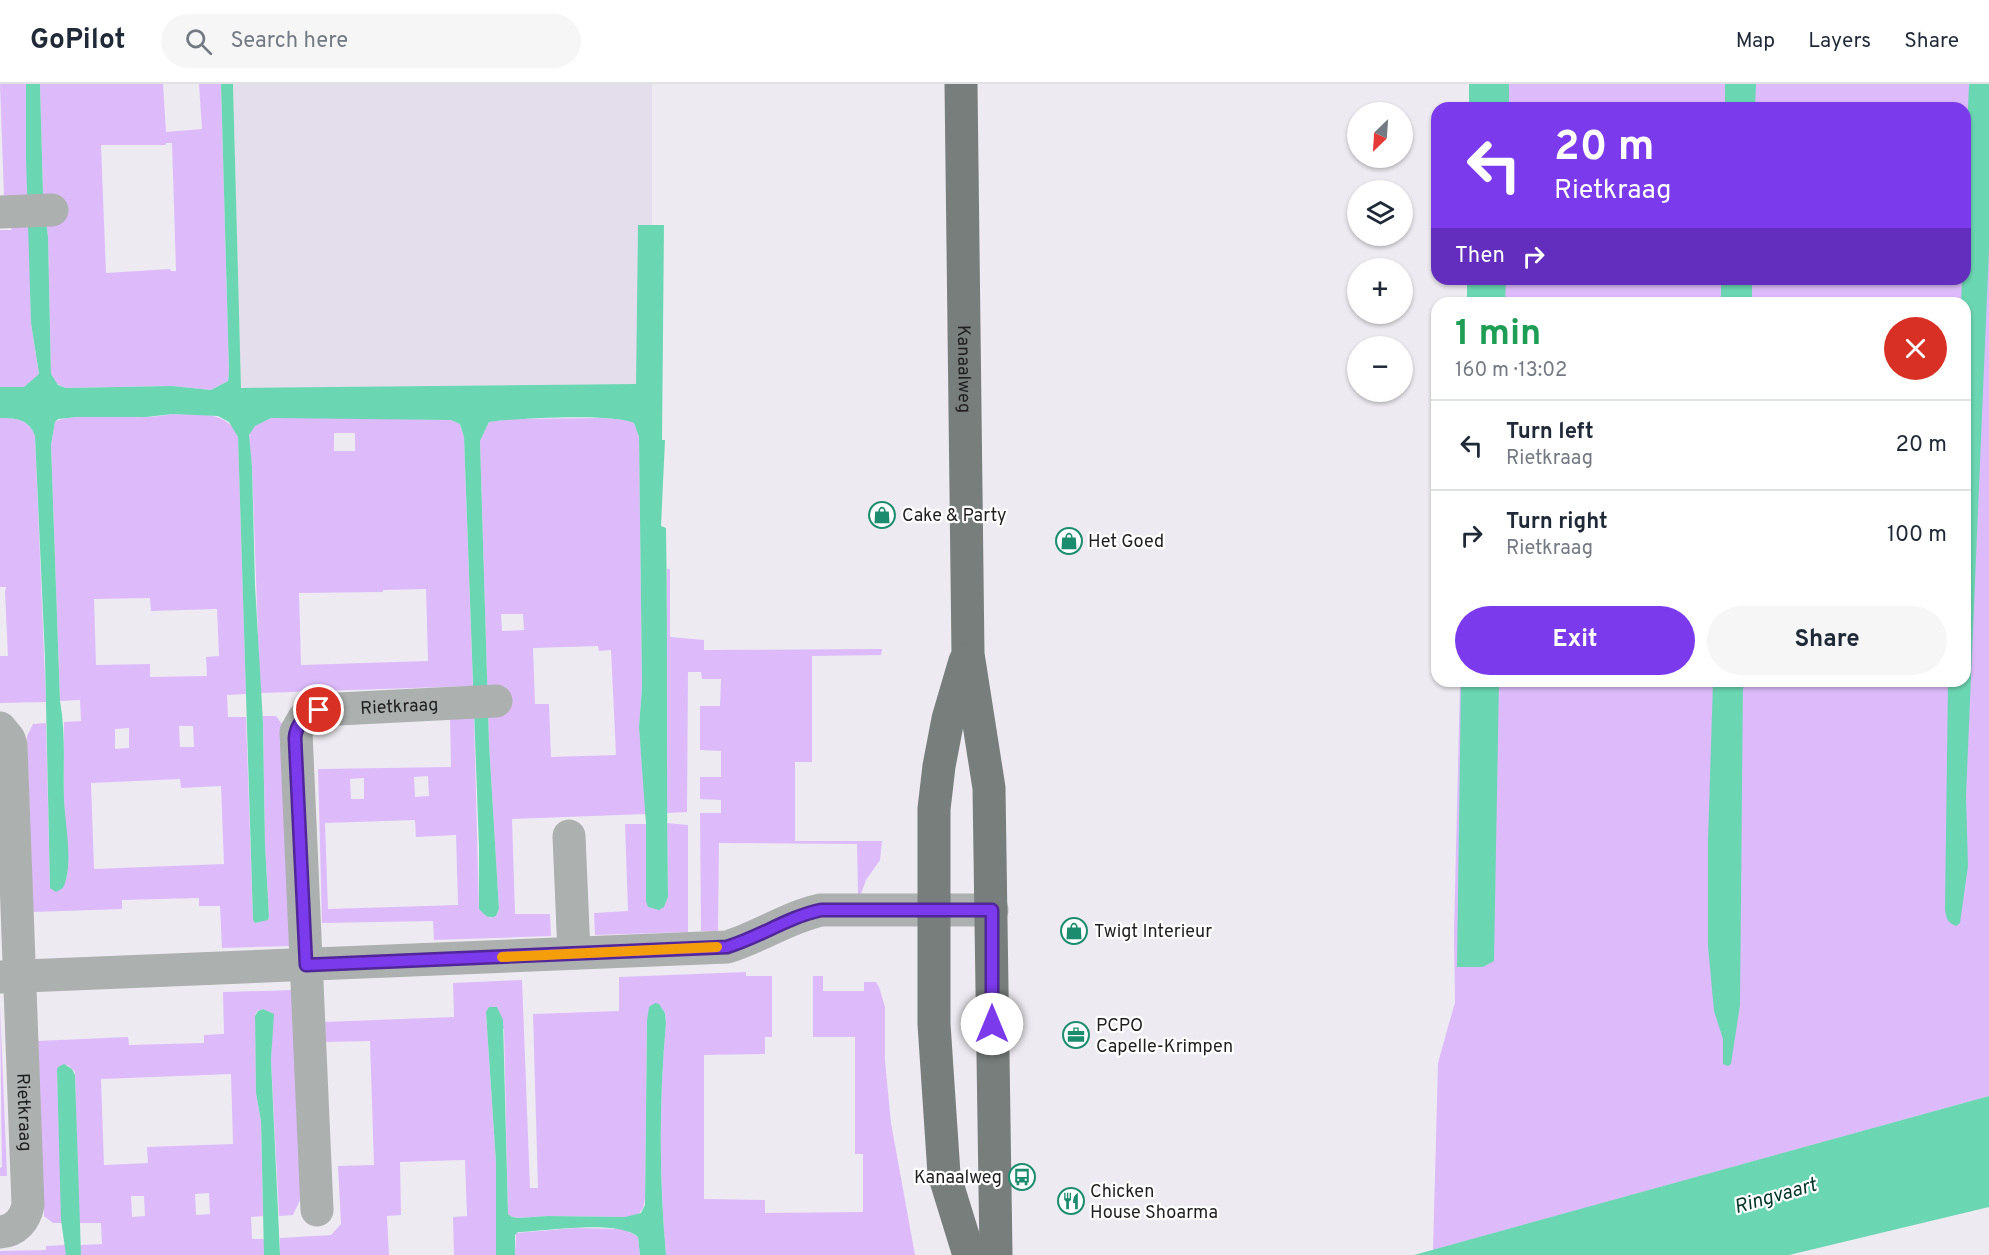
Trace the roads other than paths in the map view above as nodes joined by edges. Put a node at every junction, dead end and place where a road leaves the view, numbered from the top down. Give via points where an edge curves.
1 (961, 84) edge
2 (52, 210) dead end
3 (6, 211) edge
4 (968, 654) junction
5 (496, 701) dead end
6 (0, 728) edge
7 (569, 836) dead end
8 (934, 910) junction
9 (992, 910) junction
10 (574, 953) junction
11 (306, 965) junction
12 (10, 976) edge
13 (317, 1210) dead end
14 (0, 1232) edge
15 (969, 1255) edge
16 (996, 1255) edge

1 - 4 main road, Kanaalweg
2 - 3 street
4 - 8 main road, Kanaalweg via 948,719 939,766 934,809
4 - 9 main road, Kanaalweg via 989,788
5 - 11 street, Rietkraag via 319,710 299,724 295,738
6 - 12 street, Rietkraag via 11,745
7 - 10 street
8 - 9 street
8 - 10 street via 821,910 802,914 727,947
8 - 15 main road, Kanaalweg via 934,1036 944,1174
9 - 16 main road, Kanaalweg
10 - 11 street
11 - 12 street
11 - 13 street, Rietkraag
12 - 14 street, Rietkraag via 28,1205 19,1224

